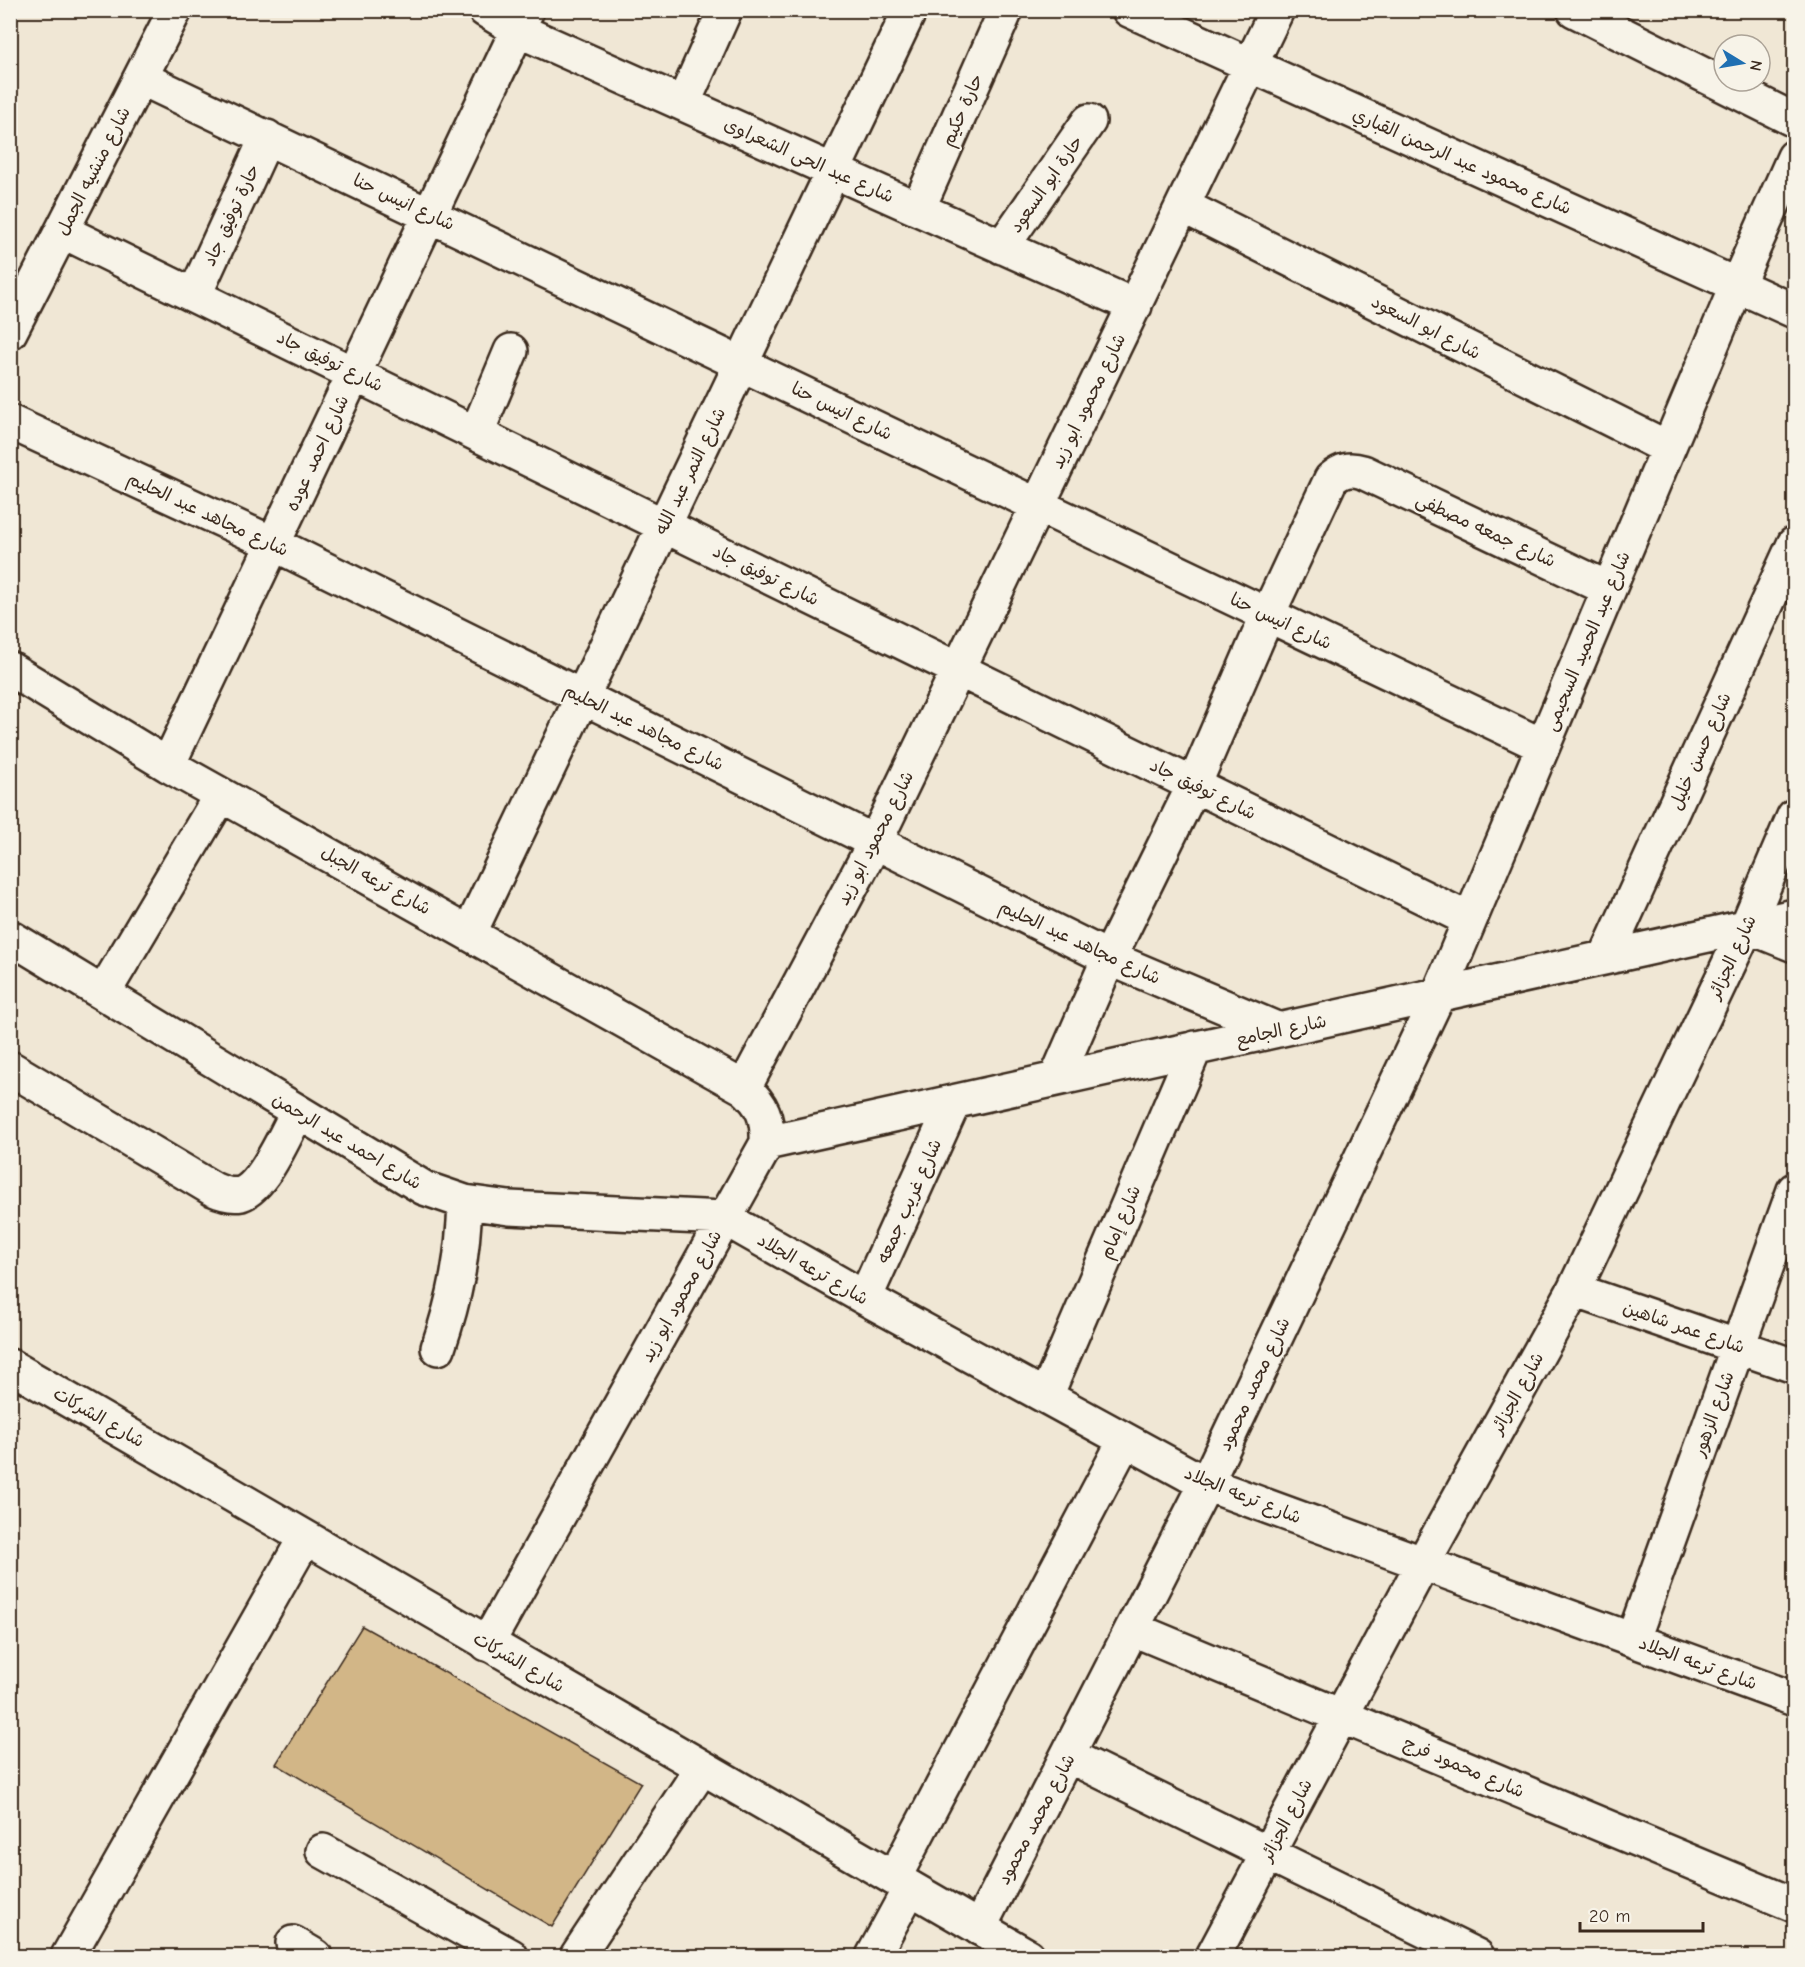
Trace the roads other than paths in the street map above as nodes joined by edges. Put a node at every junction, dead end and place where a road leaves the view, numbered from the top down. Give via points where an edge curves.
1 (175, 10) edge
2 (485, 10) edge
3 (725, 10) edge
4 (910, 10) edge
5 (1006, 10) edge
6 (1129, 10) edge
7 (1277, 10) edge
8 (1574, 10) edge
9 (523, 20) edge
10 (1251, 65) junction
11 (141, 78) junction
12 (682, 104) junction
13 (1794, 120) edge
14 (1089, 121) dead end
15 (267, 137) junction
16 (1794, 157) edge
17 (835, 172) junction
18 (1183, 206) junction
19 (918, 209) junction
20 (428, 214) junction
21 (62, 231) junction
22 (1002, 247) junction
23 (1737, 285) junction
24 (195, 294) junction
25 (1135, 306) junction
26 (1794, 311) edge
27 (10, 332) edge
28 (511, 351) dead end
29 (742, 363) junction
30 (355, 373) junction
31 (10, 422) edge
32 (477, 432) junction
33 (1668, 448) junction
34 (1038, 505) junction
35 (664, 525) junction
36 (274, 544) junction
37 (1794, 544) edge
38 (1609, 589) junction
39 (1268, 614) junction
40 (10, 669) edge
41 (959, 670) junction
42 (583, 697) junction
43 (1543, 746) junction
44 (168, 765) junction
45 (1194, 785) junction
46 (221, 795) junction
47 (1794, 816) edge
48 (875, 842) junction
49 (1794, 916) edge
50 (1470, 920) junction
51 (1747, 926) junction
52 (470, 932) junction
53 (10, 936) edge
54 (1794, 945) edge
55 (1606, 957) junction
56 (1108, 958) junction
57 (104, 992) junction
58 (1438, 996) junction
59 (1279, 1030) junction
60 (1195, 1048) junction
61 (10, 1068) edge
62 (1056, 1079) junction
63 (744, 1088) junction
64 (953, 1104) junction
65 (297, 1113) junction
66 (767, 1143) junction
67 (1794, 1190) edge
68 (465, 1202) junction
69 (724, 1218) junction
70 (1574, 1290) junction
71 (865, 1298) junction
72 (1737, 1345) junction
73 (438, 1348) dead end
74 (10, 1366) edge
75 (1794, 1366) edge
76 (1046, 1396) junction
77 (1125, 1440) junction
78 (1206, 1484) junction
79 (305, 1538) junction
80 (1423, 1563) junction
81 (1133, 1629) junction
82 (1633, 1639) junction
83 (487, 1644) junction
84 (1793, 1694) edge
85 (1342, 1716) junction
86 (1069, 1756) junction
87 (702, 1768) junction
88 (323, 1851) dead end
89 (1268, 1855) junction
90 (902, 1883) junction
91 (1794, 1905) edge
92 (979, 1928) junction
93 (68, 1956) edge
94 (511, 1956) edge
95 (577, 1956) edge
96 (873, 1956) edge
97 (1028, 1956) edge
98 (1213, 1956) edge
99 (1477, 1956) edge

1 - 11 street, شارع منشيه الجمل
2 - 9 street, شارع عبد الحى الشعراوى
3 - 12 street
4 - 17 street, شارع النمر عبد الله
5 - 19 street, حارة حكيم
6 - 10 street, شارع محمود عبد الرحمن القباري
7 - 10 street, شارع محمود ابو زيد
8 - 13 street
9 - 12 street, شارع عبد الحى الشعراوى
9 - 20 street, شارع احمد عوده
10 - 18 street, شارع محمود ابو زيد
10 - 23 street, شارع محمود عبد الرحمن القباري
11 - 15 street, شارع انيس حنا
11 - 21 street, شارع منشيه الجمل
12 - 17 street, شارع عبد الحى الشعراوى
14 - 22 street, حارة ابو السعود
15 - 20 street, شارع انيس حنا
15 - 24 street, حارة توفيق جاد
16 - 23 street, شارع عبد الحميد السحيمى
17 - 19 street, شارع عبد الحى الشعراوى
17 - 29 street, شارع النمر عبد الله
18 - 25 street, شارع محمود ابو زيد
18 - 33 street, شارع ابو السعود
19 - 22 street, شارع عبد الحى الشعراوى
20 - 29 street, شارع انيس حنا
20 - 30 street, شارع احمد عوده
21 - 24 street, شارع توفيق جاد
21 - 27 street, شارع منشيه الجمل
22 - 25 street, شارع عبد الحى الشعراوى
23 - 26 street, شارع محمود عبد الرحمن القباري
23 - 33 street, شارع عبد الحميد السحيمى
24 - 30 street, شارع توفيق جاد
25 - 34 street, شارع محمود ابو زيد
28 - 32 street
29 - 34 street, شارع انيس حنا
29 - 35 street, شارع النمر عبد الله
30 - 32 street, شارع توفيق جاد
30 - 36 street, شارع احمد عوده
31 - 36 street, شارع مجاهد عبد الحليم
32 - 35 street, شارع توفيق جاد
33 - 38 street, شارع عبد الحميد السحيمى
34 - 39 street, شارع انيس حنا
34 - 41 street, شارع محمود ابو زيد
35 - 41 street, شارع توفيق جاد
35 - 42 street, شارع النمر عبد الله
36 - 42 street, شارع مجاهد عبد الحليم
36 - 44 street, شارع احمد عوده
37 - 55 street, شارع حسن خليل
38 - 39 street, شارع جمعه مصطفى via 1352,469 1331,478
38 - 43 street, شارع عبد الحميد السحيمى
39 - 43 street, شارع انيس حنا
39 - 45 street
40 - 44 street, شارع ترعه الجبل
41 - 45 street, شارع توفيق جاد
41 - 48 street, شارع محمود ابو زيد
42 - 48 street, شارع مجاهد عبد الحليم
42 - 52 street, شارع النمر عبد الله
43 - 50 street, شارع عبد الحميد السحيمى
44 - 46 street, شارع ترعه الجبل
45 - 50 street, شارع توفيق جاد
45 - 56 street
46 - 52 street, شارع ترعه الجبل
46 - 57 street
47 - 51 street, شارع الجزائر
48 - 56 street, شارع مجاهد عبد الحليم
48 - 63 street, شارع محمود ابو زيد
49 - 51 street, شارع الجامع
50 - 58 street, شارع عبد الحميد السحيمى
51 - 54 street
51 - 55 street, شارع الجامع
51 - 70 street, شارع الجزائر
52 - 63 street, شارع ترعه الجبل
53 - 57 street, شارع احمد عبد الرحمن
55 - 58 street, شارع الجامع
56 - 59 street, شارع مجاهد عبد الحليم
56 - 62 street
57 - 65 street, شارع احمد عبد الرحمن
58 - 59 street, شارع الجامع
58 - 78 street, شارع محمد محمود
59 - 60 street, شارع الجامع
60 - 62 street, شارع الجامع
60 - 76 street, شارع إمام
61 - 65 street via 226,1194 241,1194 253,1186
62 - 64 street, شارع الجامع
63 - 66 street via 760,1102 768,1121
64 - 66 street, شارع الجامع
64 - 71 street, شارع غريب جمعه
65 - 68 street, شارع احمد عبد الرحمن via 424,1188
66 - 69 street, شارع محمود ابو زيد
67 - 72 street, شارع الزهور
68 - 69 street, شارع احمد عبد الرحمن via 509,1208
68 - 73 street via 464,1252 454,1301
69 - 71 street, شارع ترعه الجلاد
69 - 83 street, شارع محمود ابو زيد
70 - 72 street, شارع عمر شاهين
70 - 80 street, شارع الجزائر
71 - 76 street, شارع ترعه الجلاد
72 - 75 street, شارع عمر شاهين
72 - 82 street, شارع الزهور
74 - 79 street, شارع الشركات
76 - 77 street, شارع ترعه الجلاد
77 - 78 street, شارع ترعه الجلاد
77 - 90 street
78 - 80 street, شارع ترعه الجلاد
78 - 81 street, شارع محمد محمود
79 - 83 street, شارع الشركات
79 - 93 street
80 - 82 street, شارع ترعه الجلاد
80 - 85 street, شارع الجزائر
81 - 85 street, شارع محمود فرج
81 - 86 street, شارع محمد محمود
82 - 84 street, شارع ترعه الجلاد
83 - 87 street, شارع الشركات
85 - 89 street, شارع الجزائر
85 - 91 street, شارع محمود فرج
86 - 89 street
86 - 92 street, شارع محمد محمود
87 - 90 street, شارع الشركات
87 - 95 street
88 - 94 street
89 - 98 street, شارع الجزائر
89 - 99 street
90 - 92 street, شارع الشركات
90 - 96 street
92 - 97 street, شارع الشركات

